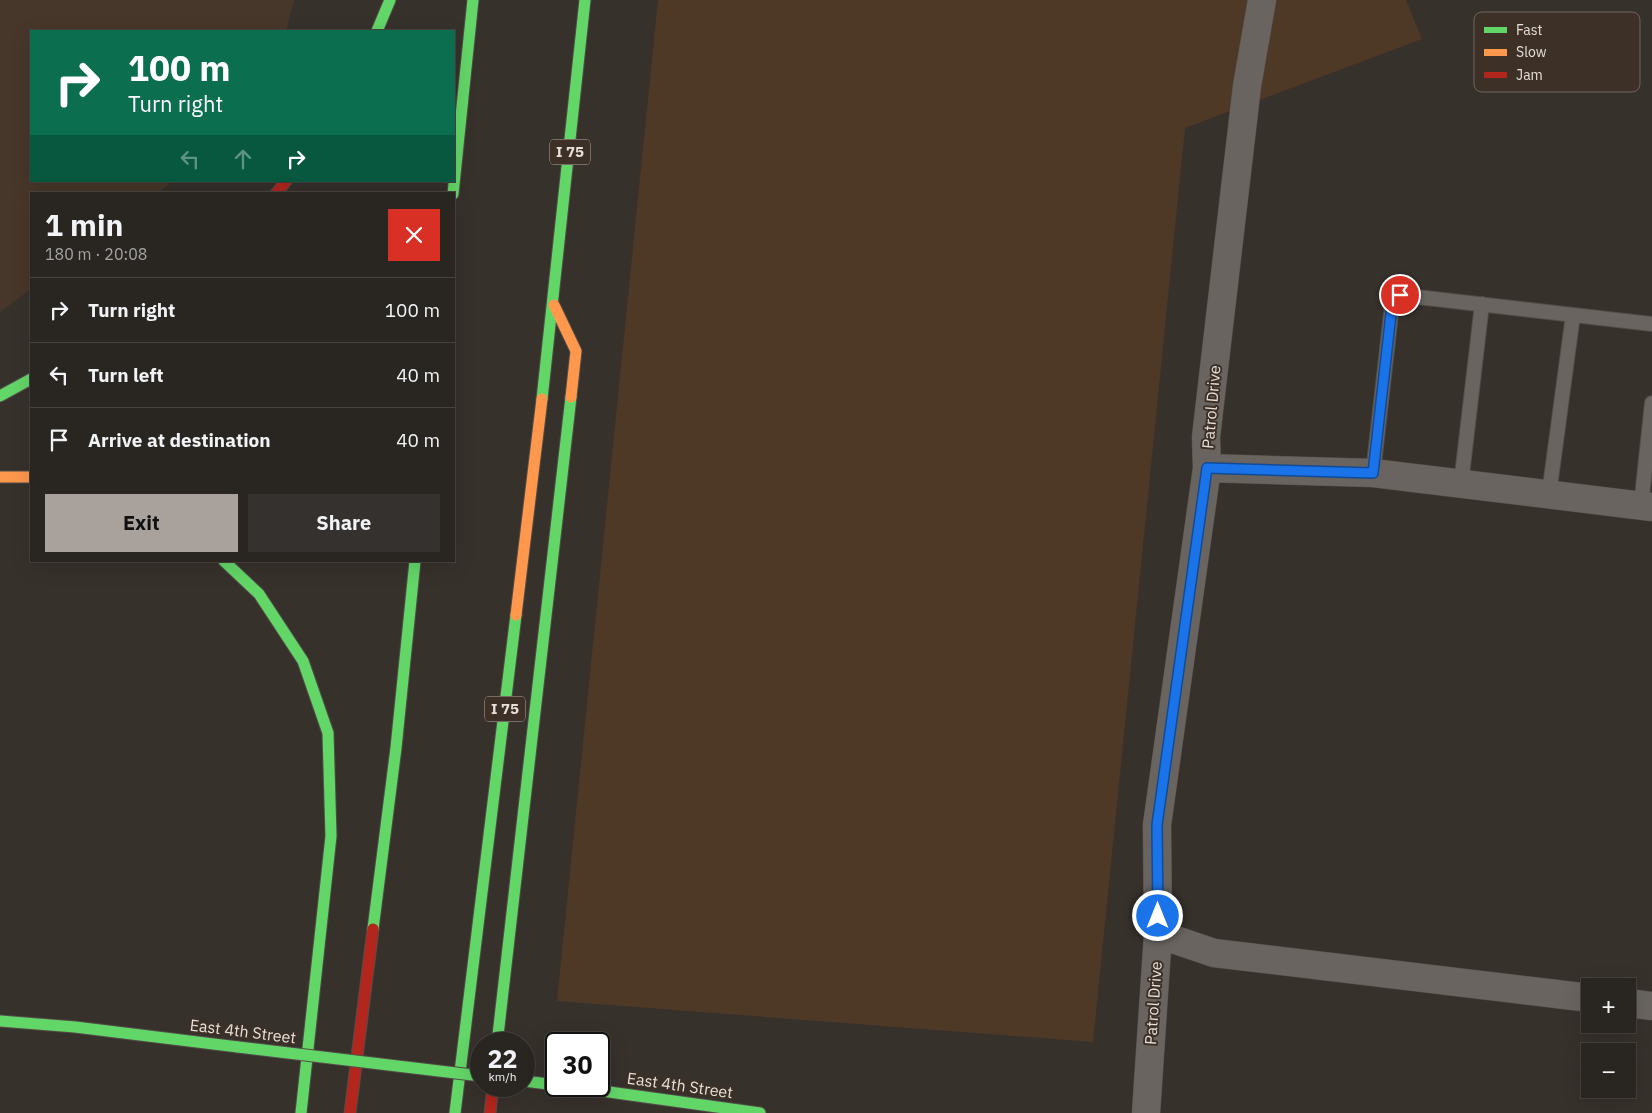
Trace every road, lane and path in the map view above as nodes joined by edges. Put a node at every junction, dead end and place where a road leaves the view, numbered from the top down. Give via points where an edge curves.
1 (390, 0) edge
2 (473, 0) edge
3 (585, 0) edge
4 (1262, 0) edge
5 (377, 30) edge
6 (455, 175) edge
7 (285, 182) edge
8 (278, 192) edge
9 (1482, 304) junction
10 (554, 305) junction
11 (1573, 315) junction
12 (1652, 324) edge
13 (30, 380) edge
14 (0, 396) edge
15 (1652, 402) edge
16 (1207, 468) junction
17 (1373, 473) junction
18 (0, 477) edge
19 (30, 478) edge
20 (1461, 484) junction
21 (1549, 494) junction
22 (1646, 506) edge
23 (225, 562) edge
24 (415, 562) edge
25 (1158, 934) junction
26 (1581, 997) edge
27 (1636, 1004) edge
28 (1652, 1006) edge
29 (0, 1022) edge
30 (499, 1032) edge
31 (470, 1075) edge
32 (610, 1091) edge
33 (492, 1097) edge
34 (301, 1113) edge
35 (350, 1113) edge
36 (455, 1113) edge
37 (490, 1113) edge
38 (760, 1113) edge
39 (1146, 1113) edge

1 - 5 main road
2 - 6 main road
3 - 10 main road, I 75
4 - 16 street, Patrol Drive via 1247,86 1206,437
7 - 8 main road
9 - 11 lane
9 - 17 lane via 1400,295 1392,305
9 - 20 lane
10 - 30 main road via 576,351
10 - 36 main road, I 75
11 - 12 lane
11 - 21 lane
13 - 14 main road
15 - 22 lane
16 - 17 street
16 - 25 street, Patrol Drive via 1157,825
17 - 20 street
18 - 19 main road
20 - 21 street
21 - 22 street
23 - 34 main road via 259,594 303,661 328,733 331,836
24 - 35 main road via 396,748
25 - 26 street via 1214,953
25 - 39 street, Patrol Drive
27 - 28 street
29 - 31 main road, East 4th Street, bridge via 75,1027
32 - 38 main road, East 4th Street
33 - 37 main road

